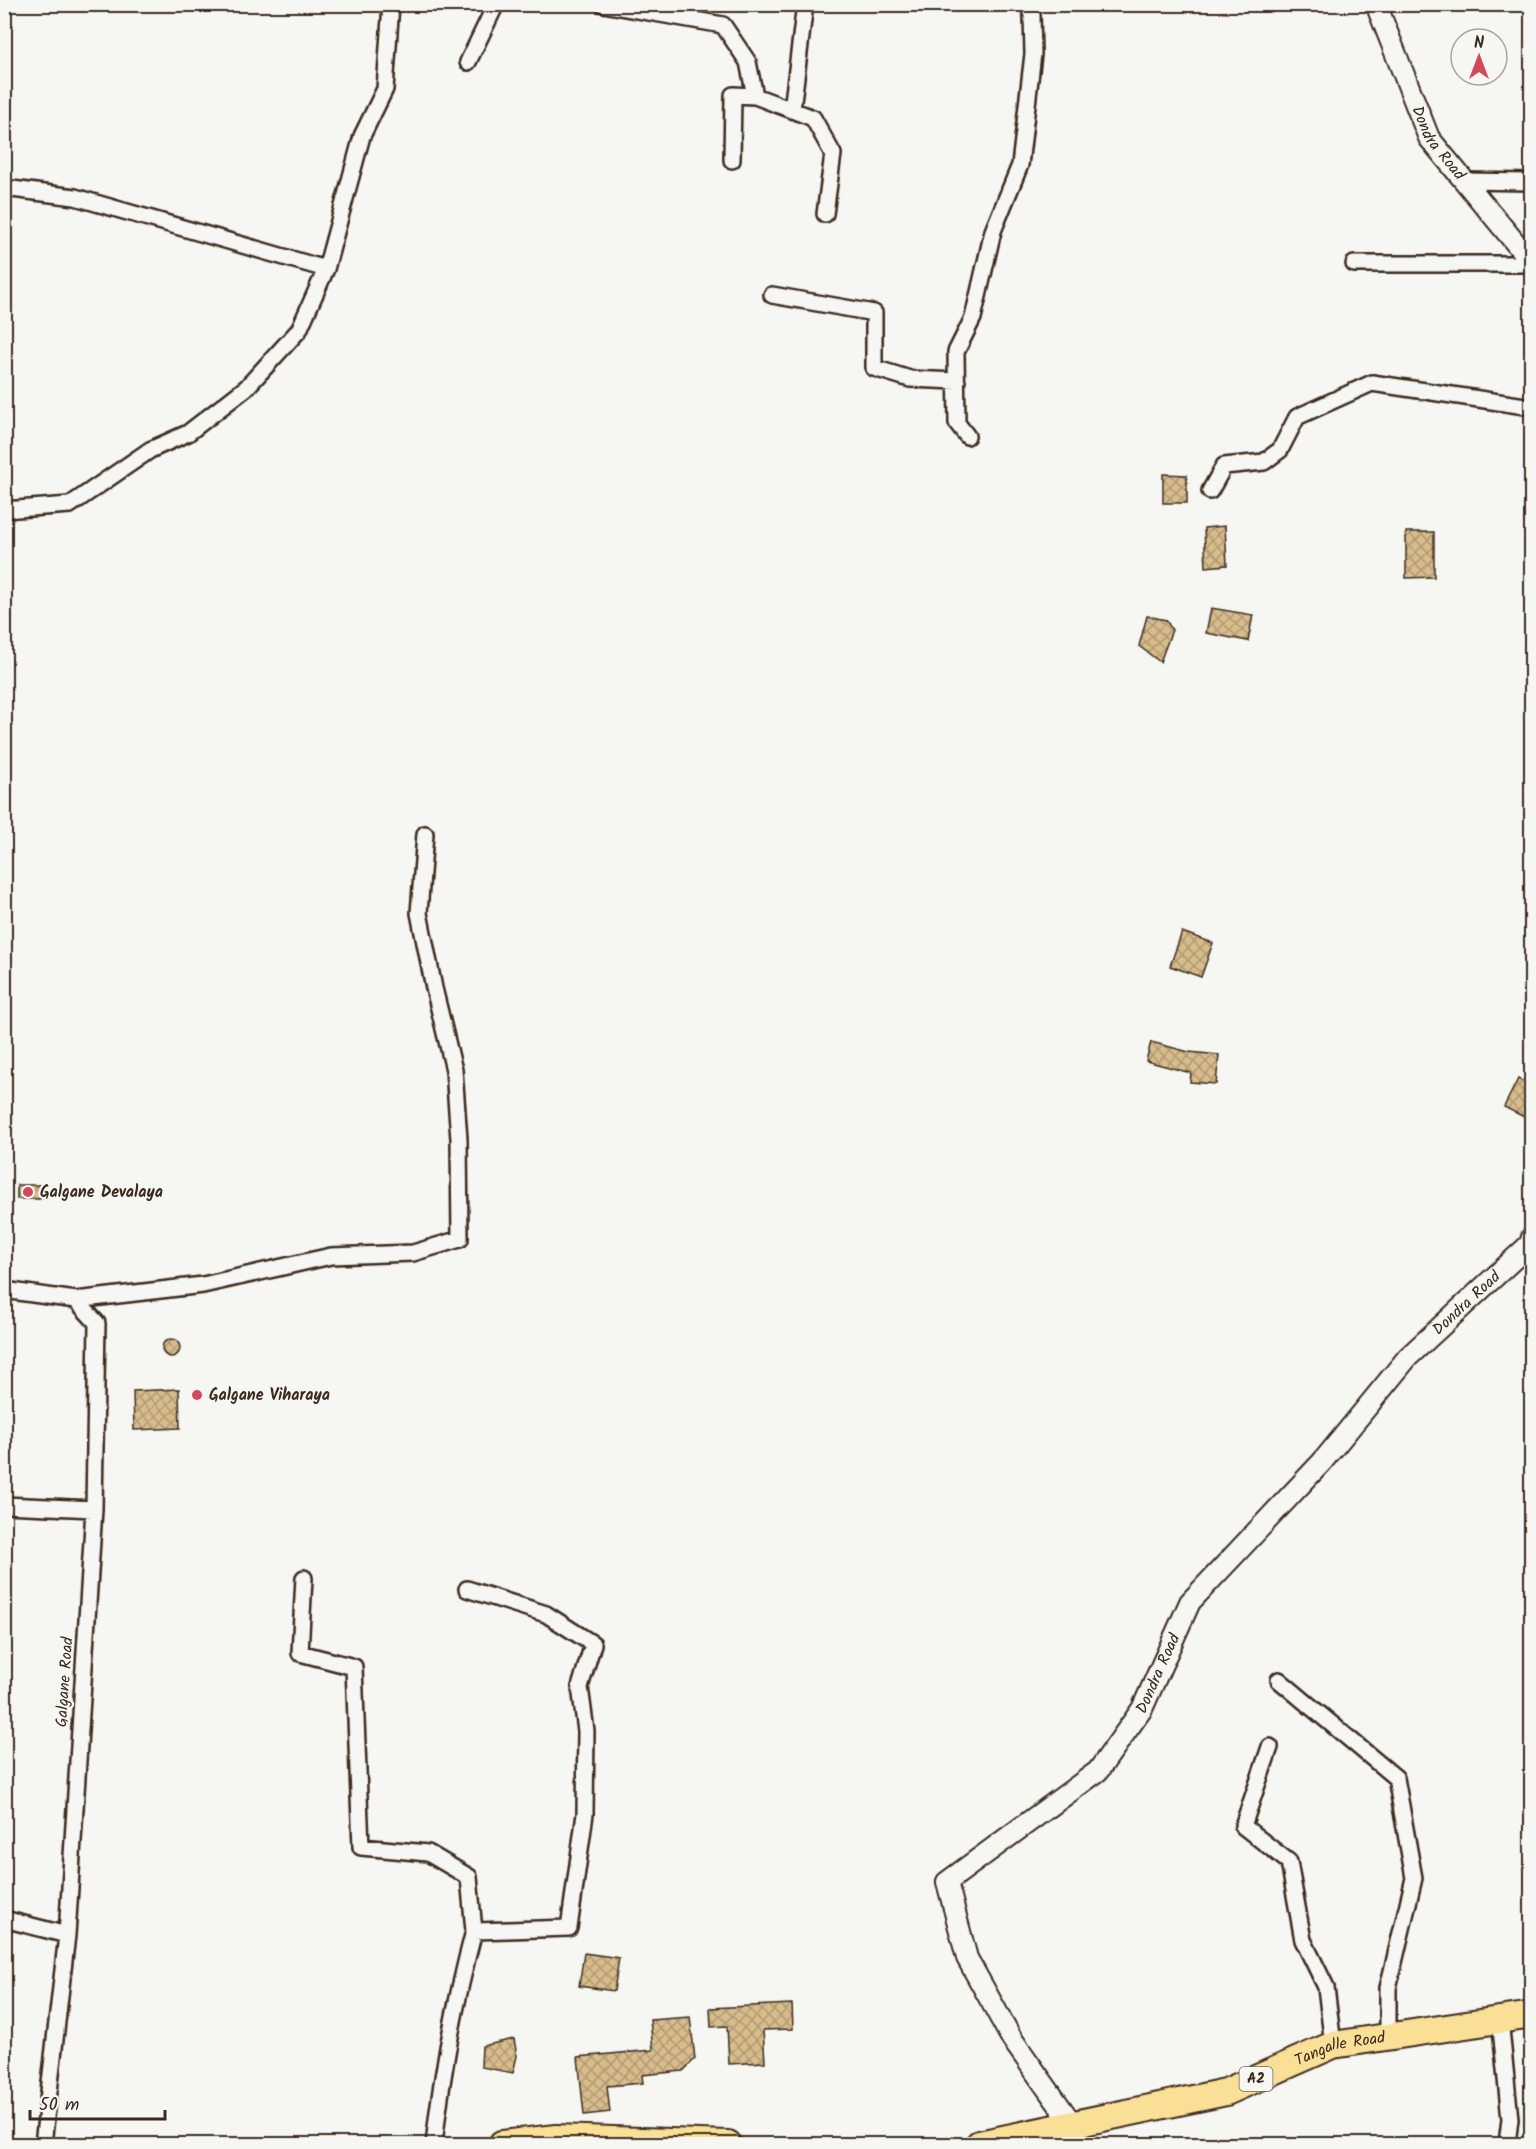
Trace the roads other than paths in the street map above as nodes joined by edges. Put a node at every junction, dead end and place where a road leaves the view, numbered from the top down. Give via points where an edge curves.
1 (391, 4) edge
2 (496, 4) edge
3 (603, 4) edge
4 (805, 4) edge
5 (1028, 4) edge
6 (1376, 4) edge
7 (468, 62) dead end
8 (755, 96) junction
9 (792, 110) junction
10 (732, 160) dead end
11 (1463, 181) junction
12 (1532, 182) edge
13 (4, 188) edge
14 (825, 214) dead end
15 (1354, 264) dead end
16 (1532, 264) edge
17 (326, 269) junction
18 (772, 295) dead end
19 (957, 381) junction
20 (1532, 407) edge
21 (968, 436) dead end
22 (1210, 491) dead end
23 (4, 510) edge
24 (424, 834) dead end
25 (1532, 1237) edge
26 (4, 1290) edge
27 (76, 1300) junction
28 (4, 1505) edge
29 (94, 1509) junction
30 (304, 1578) dead end
31 (467, 1589) dead end
32 (1279, 1680) dead end
33 (1270, 1747) dead end
34 (4, 1919) edge
35 (474, 1931) junction
36 (67, 1935) junction
37 (1532, 2015) edge
38 (1500, 2019) junction
39 (1388, 2036) junction
40 (1333, 2045) junction
41 (1073, 2125) junction
42 (43, 2145) edge
43 (434, 2145) edge
44 (501, 2145) edge
45 (728, 2145) edge
46 (980, 2145) edge
47 (1508, 2145) edge

1 - 17 street via 386,89 362,136
2 - 7 street
3 - 8 street via 723,25 748,62
4 - 9 street
5 - 19 street via 1033,54 1020,165 993,231 973,318 956,352
6 - 11 street, Dondra Road via 1430,138
8 - 9 street
8 - 10 street via 733,95
9 - 14 street via 813,118 833,154
11 - 12 street
11 - 16 street, Dondra Road
13 - 17 street via 75,197
15 - 16 street
17 - 23 street via 299,330 246,388 189,434 150,450 70,505
18 - 19 street via 874,313 874,368 910,379
19 - 21 street via 957,423
20 - 22 street via 1372,383 1297,417 1280,450 1264,462 1224,466
24 - 27 street via 419,913 454,1070 460,1239 413,1253 332,1256 202,1285
25 - 41 street, Dondra Road via 1530,1245 1408,1358 1322,1462 1190,1602 1142,1709 1098,1771 946,1882 968,1958 1012,2039
26 - 27 street
27 - 29 street, Galgane Road via 97,1323
28 - 29 street
29 - 36 street, Galgane Road
30 - 35 street via 300,1653 354,1667 361,1847 428,1853 469,1877
31 - 35 street via 546,1614 593,1644 580,1687 586,1731 585,1814 569,1928
32 - 39 street via 1396,1778 1414,1878 1388,1988
33 - 40 street via 1243,1826 1289,1862 1303,1941 1326,1987
34 - 36 street
35 - 43 street via 455,2001
36 - 42 street, Galgane Road
37 - 38 highway, Tangalle Road / A2
38 - 39 highway, Tangalle Road / A2
38 - 47 street via 1510,2119
39 - 40 highway, Tangalle Road / A2
40 - 41 highway, Tangalle Road / A2 via 1226,2092
41 - 46 highway, Tangalle Road / A2
44 - 45 highway via 556,2138

